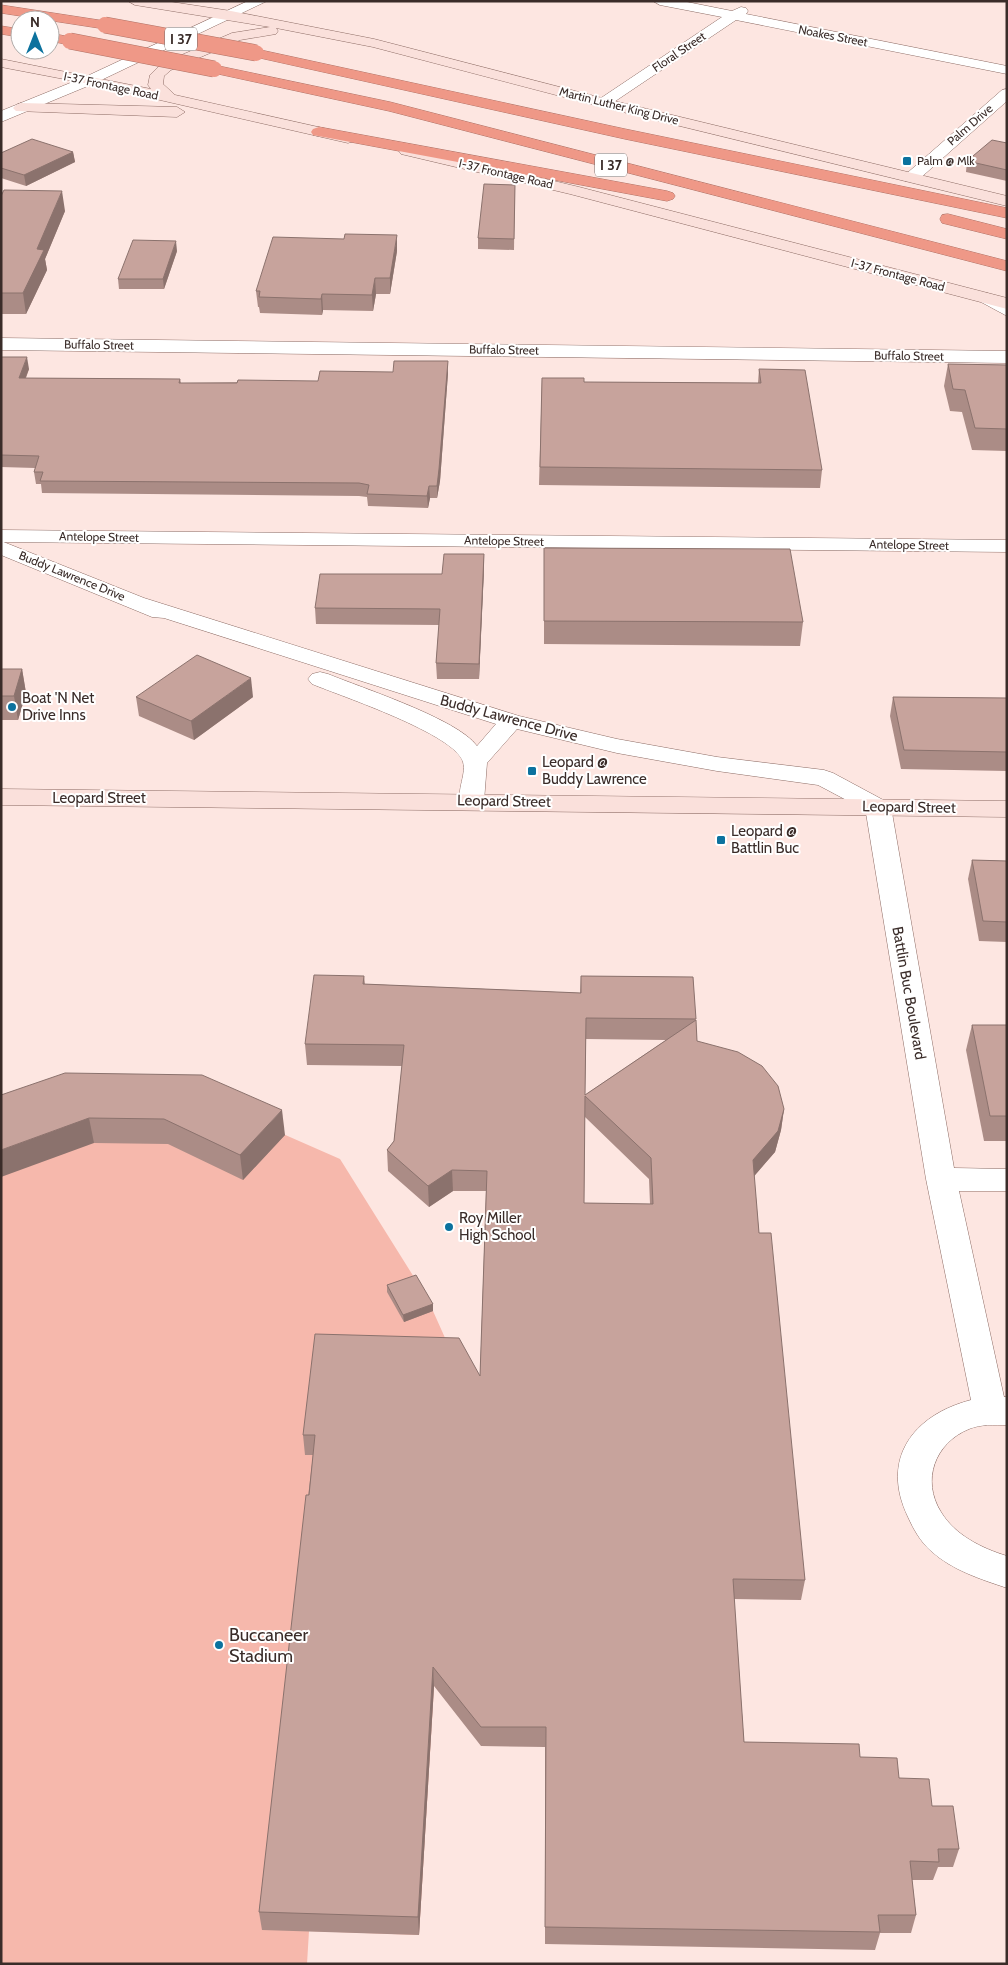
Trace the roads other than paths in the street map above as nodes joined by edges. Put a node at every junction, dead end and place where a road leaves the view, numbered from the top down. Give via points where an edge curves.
1 (135, 1) edge
2 (260, 1) edge
3 (660, 1) edge
4 (755, 1) edge
5 (1, 8) edge
6 (231, 16) junction
7 (733, 16) junction
8 (308, 30) junction
9 (60, 39) edge
10 (1, 64) edge
11 (1007, 70) edge
12 (90, 80) junction
13 (1007, 93) edge
14 (170, 98) junction
15 (603, 103) junction
16 (21, 108) junction
17 (236, 113) junction
18 (1, 117) edge
19 (319, 132) junction
20 (625, 134) junction
21 (911, 178) junction
22 (1007, 200) edge
23 (1007, 213) edge
24 (1007, 234) edge
25 (1007, 266) edge
26 (1007, 270) edge
27 (986, 298) junction
28 (1007, 304) edge
29 (1007, 311) edge
30 (1007, 340) edge
31 (1, 344) edge
32 (985, 357) junction
33 (1007, 357) edge
34 (1, 536) edge
35 (1007, 546) edge
36 (1, 547) edge
37 (144, 604) junction
38 (503, 719) junction
39 (443, 729) junction
40 (475, 762) junction
41 (1, 797) edge
42 (472, 801) junction
43 (878, 807) junction
44 (1007, 809) edge
45 (941, 1179) junction
46 (1007, 1180) edge
47 (998, 1410) edge
48 (1007, 1572) edge

1 - 6 main road
2 - 6 street
3 - 7 street, Noakes Street
4 - 7 street, Floral Street
5 - 20 highway, I 37, bridge via 256,54
6 - 8 main road, Martin Luther King Drive
6 - 12 street
7 - 11 street, Noakes Street
7 - 15 street, Floral Street
8 - 14 main road via 237,36 166,67 157,75 155,84
8 - 15 main road, Martin Luther King Drive via 374,43
9 - 25 highway, I 37, bridge via 390,107
10 - 12 main road, I-37 Frontage Road
12 - 14 main road, I-37 Frontage Road
12 - 16 street
13 - 21 street, Palm Drive
14 - 17 main road, I-37 Frontage Road
15 - 21 main road, Martin Luther King Drive
16 - 17 main road
16 - 18 street
17 - 19 main road, I-37 Frontage Road
19 - 26 highway via 755,214
19 - 27 main road, I-37 Frontage Road via 573,190
20 - 23 highway
20 - 24 highway, I 37
21 - 22 main road, Martin Luther King Drive
27 - 28 main road, I-37 Frontage Road
27 - 29 street
30 - 32 street
31 - 32 street, Buffalo Street
32 - 33 street, Buffalo Street
34 - 35 street, Antelope Street
36 - 37 street, Buddy Lawrence Drive
37 - 38 street, Buddy Lawrence Drive
37 - 39 street, Buddy Lawrence Drive
38 - 39 street
38 - 40 street
38 - 43 street, Buddy Lawrence Drive via 617,746 717,764 824,778
39 - 40 street, Buddy Lawrence Drive via 464,744
40 - 42 street
41 - 42 main road, Leopard Street
42 - 43 main road, Leopard Street
43 - 44 main road, Leopard Street
43 - 45 street, Battlin Buc Boulevard
45 - 46 street
45 - 47 street, Battlin Buc Boulevard
47 - 48 street via 962,1415 939,1427 922,1446 914,1470 917,1496 928,1522 949,1545 976,1562

